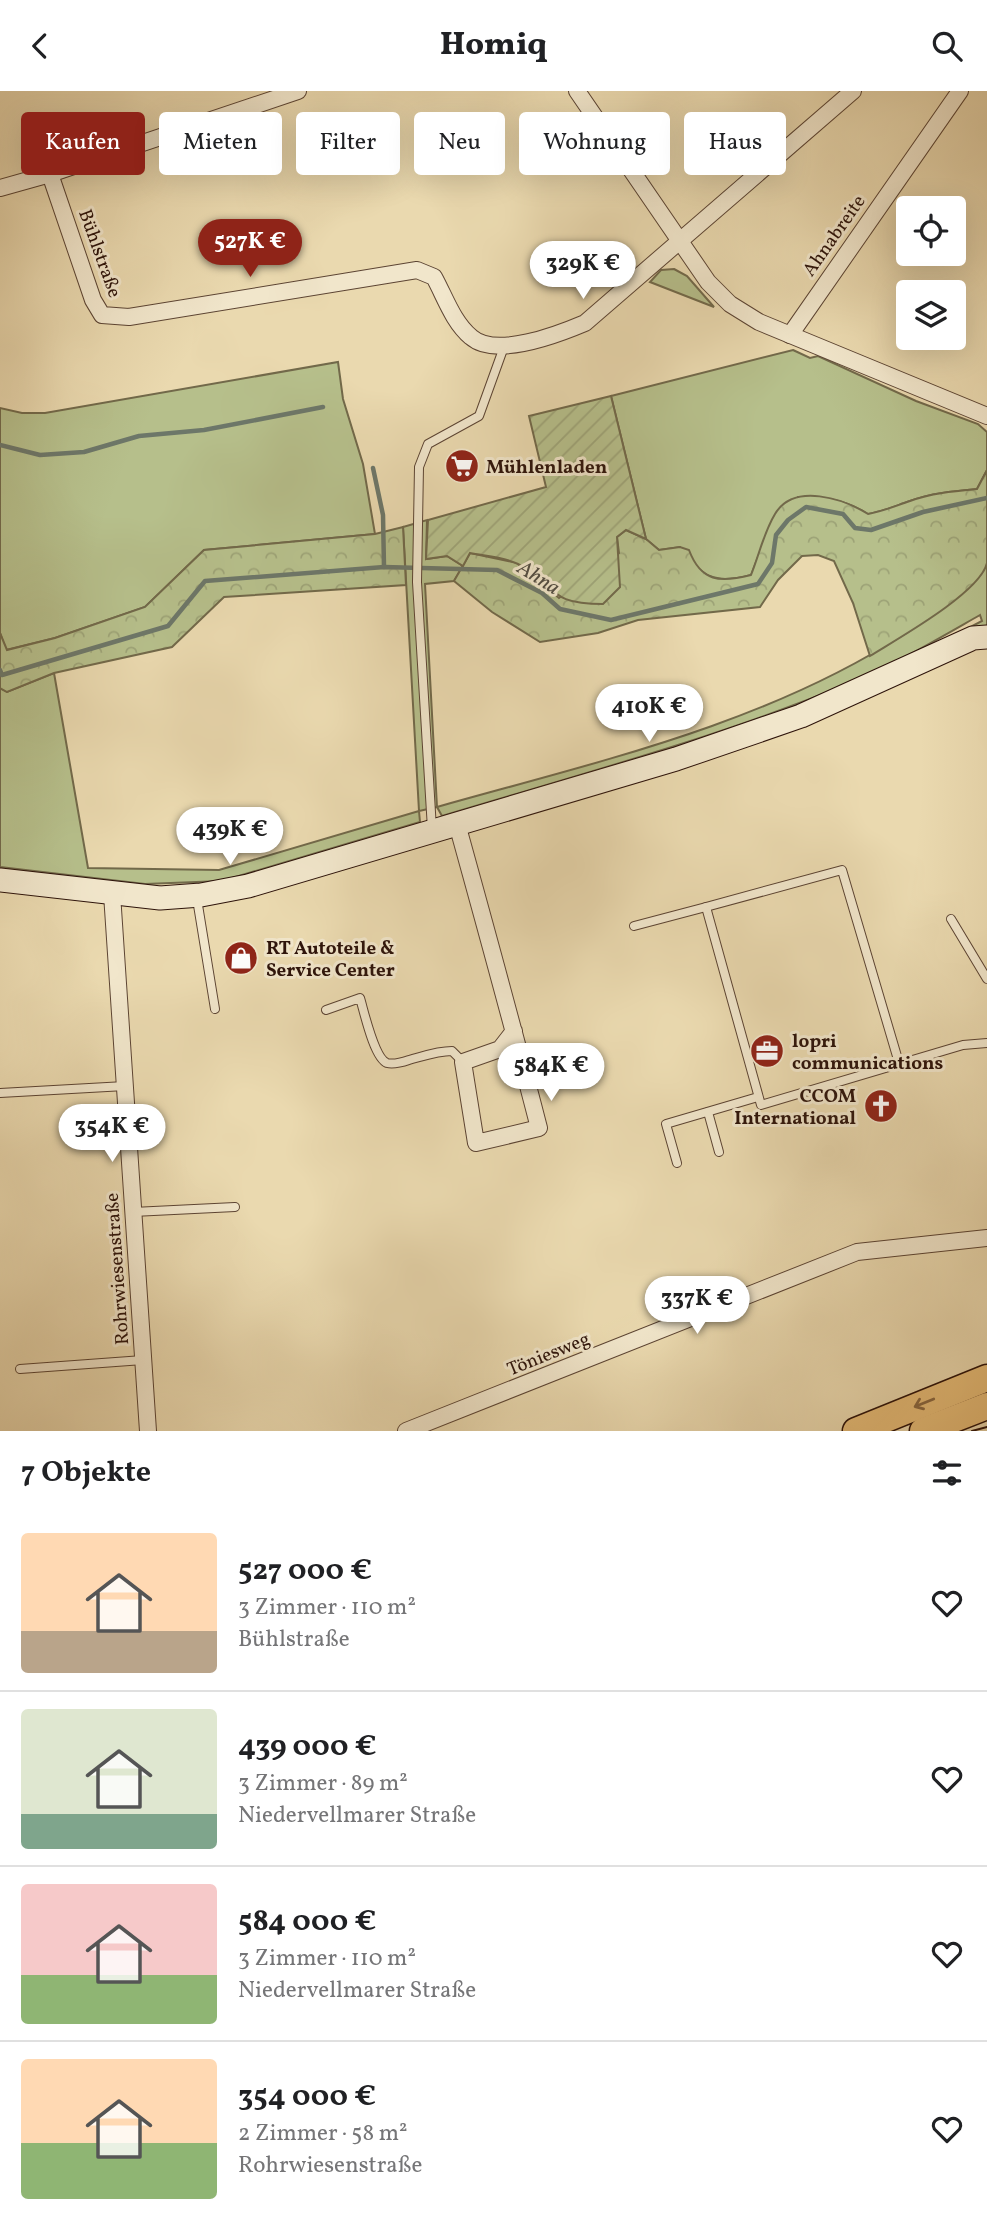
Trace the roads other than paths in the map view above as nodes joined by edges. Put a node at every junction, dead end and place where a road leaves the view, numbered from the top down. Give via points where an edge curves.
1 (298, 91) edge
2 (577, 91) edge
3 (853, 91) edge
4 (960, 91) edge
5 (145, 142) edge
6 (46, 175) edge
7 (50, 175) edge
8 (0, 188) edge
9 (680, 242) junction
10 (790, 335) junction
11 (505, 344) junction
12 (987, 416) edge
13 (987, 637) edge
14 (457, 824) junction
15 (432, 832) junction
16 (0, 880) edge
17 (112, 894) junction
18 (197, 896) junction
19 (706, 907) junction
20 (951, 919) dead end
21 (634, 926) dead end
22 (987, 979) edge
23 (215, 1009) dead end
24 (326, 1010) dead end
25 (514, 1031) junction
26 (987, 1043) edge
27 (463, 1062) junction
28 (899, 1063) junction
29 (125, 1086) junction
30 (0, 1093) edge
31 (758, 1097) junction
32 (708, 1112) junction
33 (719, 1152) dead end
34 (677, 1163) dead end
35 (235, 1207) dead end
36 (133, 1212) junction
37 (987, 1238) edge
38 (144, 1360) junction
39 (20, 1369) dead end
40 (987, 1378) edge
41 (987, 1406) edge
42 (148, 1431) edge
43 (406, 1431) edge
44 (856, 1431) edge
45 (923, 1431) edge

1 - 5 street
2 - 9 street
3 - 9 street
4 - 10 street, Ahnabreite
6 - 8 street
7 - 11 street, Bühlstraße via 102,315 129,317 416,269 434,277 472,339
9 - 10 street via 730,305
9 - 11 street via 585,323 553,336
10 - 12 street
11 - 15 lane via 480,417 428,444 419,467 417,582
13 - 14 main road via 973,638 801,716 676,759
14 - 15 main road
14 - 25 street
15 - 18 main road via 248,886
16 - 17 main road
17 - 18 main road
17 - 29 street, Rohrwiesenstraße
18 - 23 lane
19 - 21 lane
19 - 28 lane via 842,870
19 - 31 lane
20 - 22 lane
24 - 27 lane via 360,998 373,1041 387,1063 452,1051
25 - 27 street via 500,1049
25 - 27 street via 539,1128 476,1143
26 - 28 lane
28 - 31 lane via 761,1105
29 - 30 lane
29 - 36 street, Rohrwiesenstraße
31 - 32 lane
32 - 33 lane
32 - 34 lane via 666,1124
35 - 36 lane
36 - 38 street, Rohrwiesenstraße
37 - 43 street, Töniesweg via 857,1252
38 - 39 lane
38 - 42 street, Rohrwiesenstraße
40 -> 44 main road
41 - 45 main road

